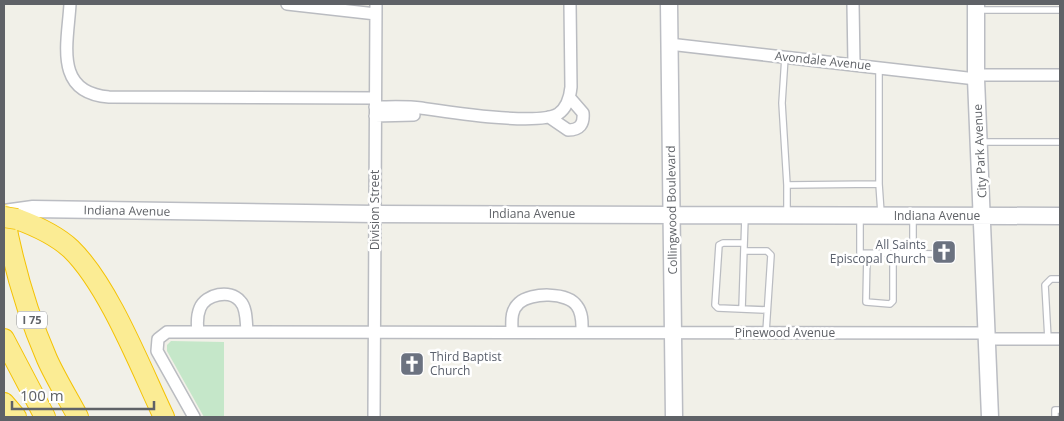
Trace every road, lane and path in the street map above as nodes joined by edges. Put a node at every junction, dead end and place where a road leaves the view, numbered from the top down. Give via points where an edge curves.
1 (70, 4) edge
2 (294, 4) edge
3 (570, 4) edge
4 (669, 4) edge
5 (853, 4) edge
6 (976, 7) edge
7 (376, 9) edge
8 (1060, 10) edge
9 (669, 44) junction
10 (785, 57) junction
11 (854, 64) junction
12 (879, 67) junction
13 (1060, 75) edge
14 (976, 77) junction
15 (570, 98) junction
16 (375, 107) junction
17 (549, 117) junction
18 (979, 142) junction
19 (1060, 142) edge
20 (787, 184) junction
21 (879, 184) junction
22 (12, 214) edge
23 (375, 214) junction
24 (672, 215) junction
25 (746, 215) junction
26 (788, 215) junction
27 (881, 215) junction
28 (913, 215) junction
29 (860, 216) junction
30 (983, 216) junction
31 (1060, 216) edge
32 (744, 243) junction
33 (744, 251) junction
34 (867, 254) junction
35 (893, 254) junction
36 (913, 254) junction
37 (941, 254) dead end
38 (1060, 279) edge
39 (742, 309) junction
40 (767, 310) junction
41 (247, 331) junction
42 (198, 332) junction
43 (375, 332) junction
44 (512, 332) junction
45 (582, 332) junction
46 (673, 332) junction
47 (766, 332) junction
48 (988, 336) junction
49 (4, 339) edge
50 (1048, 339) junction
51 (1060, 339) edge
52 (4, 403) edge
53 (1060, 410) edge
54 (16, 417) edge
55 (45, 417) edge
56 (78, 417) edge
57 (164, 417) edge
58 (194, 417) edge
59 (374, 417) edge
60 (674, 417) edge
61 (990, 417) edge
62 (1055, 417) edge

1 - 16 street via 66,61 74,80 89,92 109,98
2 - 7 street
3 - 15 street
4 - 9 street, Collingwood Boulevard
5 - 11 street
6 - 8 lane
6 - 14 street, City Park Avenue
7 - 16 street, Division Street
9 - 10 street, Avondale Avenue
9 - 24 street, Collingwood Boulevard
10 - 11 street, Avondale Avenue
10 - 20 lane via 782,104
11 - 12 street, Avondale Avenue
12 - 14 street, Avondale Avenue
12 - 21 lane
13 - 14 street, Avondale Avenue
14 - 18 street, City Park Avenue
15 - 17 street via 558,114
15 - 17 street via 583,113 579,127 568,130
16 - 17 street via 421,115 434,111 514,119
16 - 23 street, Division Street
18 - 19 lane
18 - 30 street, City Park Avenue
20 - 21 lane
20 - 26 lane
21 - 27 lane
22 - 23 street, Indiana Avenue
22 - 56 highway, I 75 via 17,275 48,361
22 - 57 highway via 61,241 83,263 120,324
23 - 24 street, Indiana Avenue
23 - 43 street, Division Street
24 - 25 street, Indiana Avenue
24 - 46 street, Collingwood Boulevard
25 - 26 street, Indiana Avenue
25 - 32 lane
26 - 29 street, Indiana Avenue
27 - 28 street, Indiana Avenue
27 - 29 street, Indiana Avenue
28 - 30 street, Indiana Avenue
28 - 36 lane
29 - 34 lane via 859,252
30 - 31 street, Indiana Avenue
30 - 48 street, City Park Avenue
32 - 33 lane
32 - 39 lane via 723,243 719,246 715,305 718,308
33 - 39 lane
33 - 40 lane via 770,253
34 - 35 lane
34 - 35 lane via 866,302 890,304 893,301
35 - 36 lane
36 - 37 lane
38 - 50 lane via 1051,279 1045,285
39 - 40 lane
40 - 47 lane
41 - 42 street, Pinewood Avenue
41 - 42 street via 241,301 221,295 203,303 198,316
41 - 43 street, Pinewood Avenue
42 - 58 street, Pinewood Avenue via 167,332 156,344
43 - 44 street, Pinewood Avenue
43 - 59 street, Division Street
44 - 45 street, Pinewood Avenue
44 - 45 street via 512,313 519,303 528,298 559,297 578,306
45 - 46 street, Pinewood Avenue
46 - 47 street, Pinewood Avenue
46 - 60 street, Collingwood Boulevard
47 - 48 street, Pinewood Avenue
48 - 50 street, Pinewood Avenue
48 - 61 street, City Park Avenue
49 - 55 highway, I 75
50 - 51 street, Pinewood Avenue
52 - 54 highway
53 - 62 lane via 1055,410

